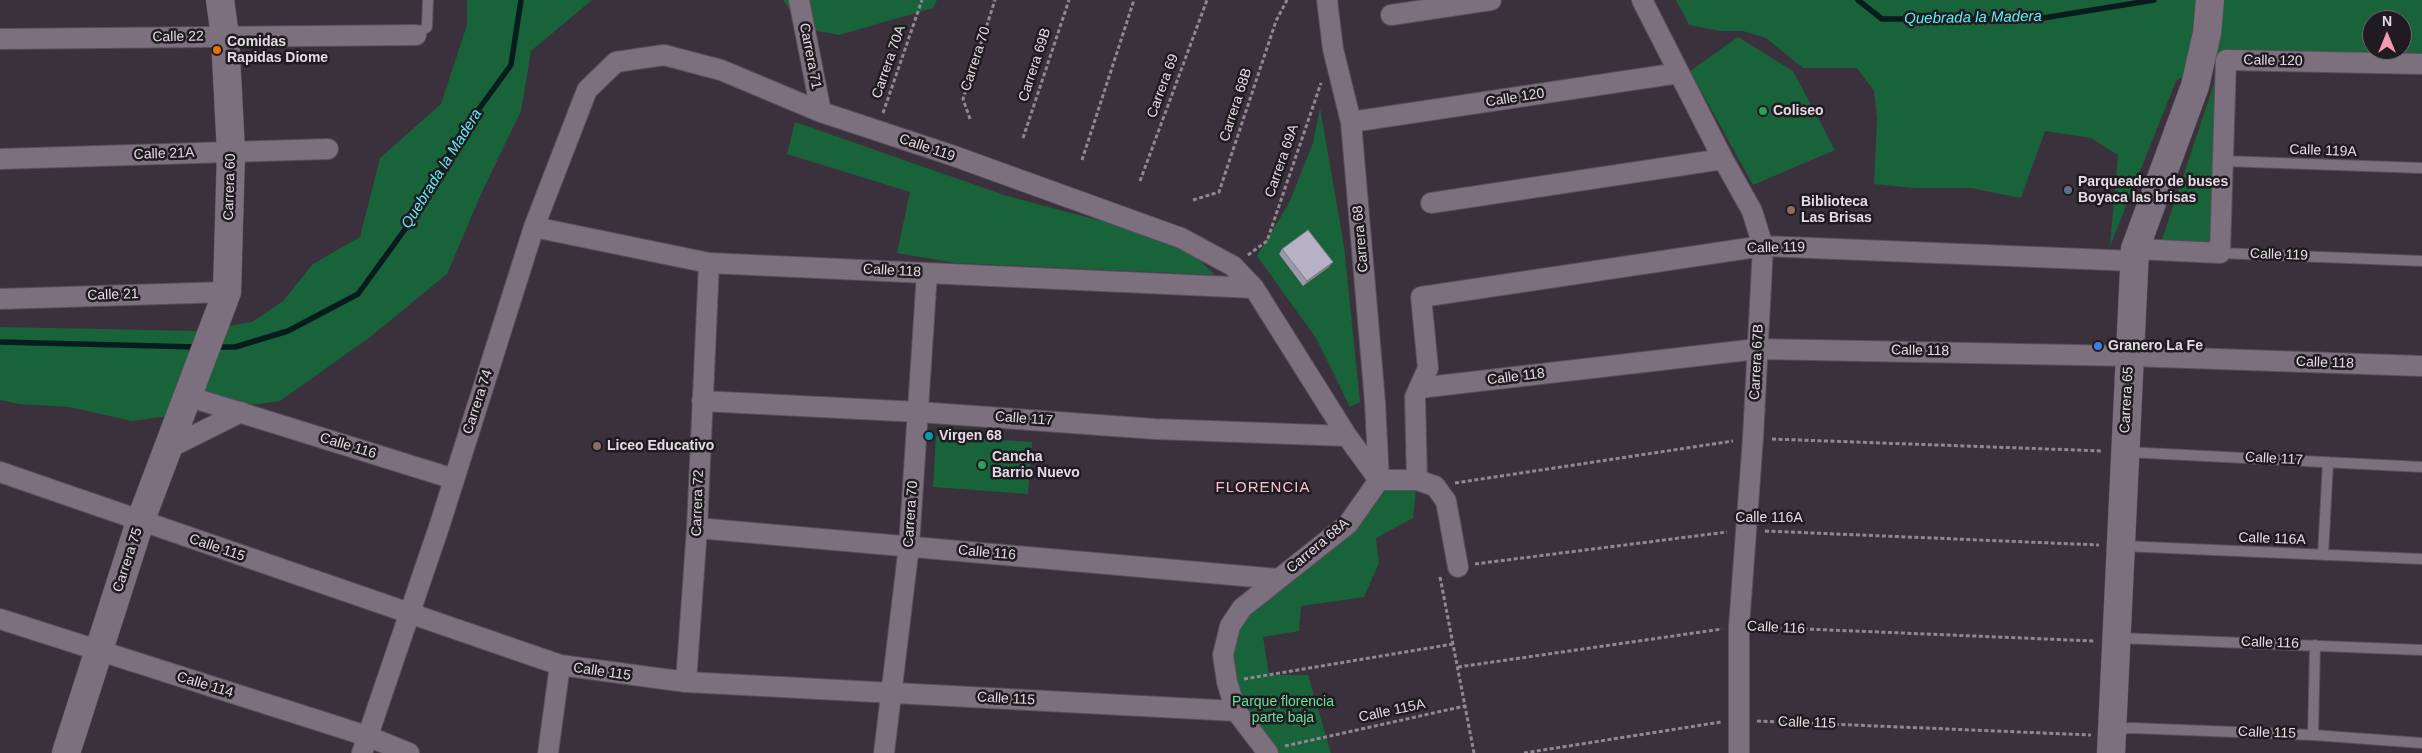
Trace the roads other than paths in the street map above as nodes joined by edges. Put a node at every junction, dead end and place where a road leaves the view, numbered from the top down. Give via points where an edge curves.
1 (220, 0) edge
2 (428, 0) edge
3 (799, 0) edge
4 (1327, 0) edge
5 (1491, 0) edge
6 (1642, 0) edge
7 (2210, 0) edge
8 (1391, 15) dead end
9 (416, 35) joint
10 (225, 36) junction
11 (0, 39) edge
12 (616, 62) joint
13 (2422, 64) edge
14 (1679, 73) junction
15 (821, 112) junction
16 (1351, 122) junction
17 (328, 148) dead end
18 (231, 152) junction
19 (0, 159) edge
20 (1723, 159) junction
21 (2223, 161) junction
22 (2422, 168) edge
23 (1431, 203) dead end
24 (534, 228) junction
25 (1763, 246) junction
26 (2220, 253) junction
27 (2134, 255) junction
28 (2422, 261) edge
29 (709, 263) junction
30 (927, 273) junction
31 (1254, 288) junction
32 (227, 292) junction
33 (0, 299) edge
34 (1757, 349) junction
35 (2130, 356) junction
36 (2422, 366) edge
37 (197, 370) joint
38 (1419, 388) junction
39 (187, 396) junction
40 (702, 401) junction
41 (241, 412) junction
42 (919, 412) junction
43 (1347, 436) junction
44 (169, 448) junction
45 (2125, 452) junction
46 (2328, 462) junction
47 (2422, 467) edge
48 (0, 472) edge
49 (454, 479) junction
50 (1380, 480) junction
51 (1426, 483) junction
52 (140, 522) junction
53 (697, 528) junction
54 (909, 546) junction
55 (2111, 546) junction
56 (2323, 555) junction
57 (2422, 559) edge
58 (1448, 568) road end
59 (1278, 579) junction
60 (407, 614) junction
61 (0, 619) edge
62 (2107, 640) junction
63 (2315, 645) junction
64 (2422, 650) edge
65 (97, 652) junction
66 (560, 665) junction
67 (686, 682) junction
68 (890, 693) junction
69 (1236, 711) junction
70 (2313, 735) junction
71 (2105, 739) edge
72 (2422, 743) edge
73 (364, 744) edge
74 (1267, 752) edge
75 (66, 753) edge
76 (409, 753) edge
77 (548, 753) edge
78 (884, 753) edge
79 (1739, 753) edge

1 - 10 main road, Carrera 60
2 - 9 lane via 427,27
3 - 15 street, Carrera 71
4 - 16 street, Carrera 68 via 1333,49
5 - 8 street
6 - 14 street, Carrera 67B
7 - 27 main road, Carrera 65 via 2207,33 2195,86
9 - 10 street, Calle 22
10 - 11 street, Calle 22
10 - 18 main road, Carrera 60
12 - 15 street, Calle 119 via 664,55 721,70
12 - 24 street, Carrera 74 via 587,90
13 - 21 street, Calle 120 via 2226,60
14 - 16 street, Calle 120
14 - 20 street, Carrera 67B
15 - 31 street, Calle 119 via 1181,238 1233,266
16 - 50 street, Carrera 68
17 - 18 street, Calle 21A
18 - 19 street, Calle 21A
18 - 32 main road, Carrera 60
20 - 23 street
20 - 25 street, Carrera 67B via 1752,211
21 - 22 lane, Calle 119A
21 - 26 street, Calle 120
24 - 29 street, Calle 118
24 - 49 street, Carrera 74
25 - 27 street, Calle 119
25 - 34 street, Carrera 67B
25 - 38 street, Calle 119 via 1421,297 1428,368
26 - 27 street, Calle 119
26 - 28 lane, Calle 119
27 - 35 main road, Carrera 65
29 - 30 street, Calle 118
29 - 40 street, Carrera 72
30 - 31 street, Calle 118
30 - 42 street, Carrera 70
31 - 43 street
32 - 33 street, Calle 21
32 - 37 main road, Carrera 60
34 - 35 street, Calle 118
34 - 38 street, Calle 118
34 - 79 street, Carrera 67B via 1739,626
35 - 36 street, Calle 118
35 - 45 main road, Carrera 65
37 - 39 main road, Carrera 75
38 - 51 street via 1415,398
39 - 41 street, Calle 116
39 - 44 main road, Carrera 75
40 - 42 street, Calle 117
40 - 53 street, Carrera 72
41 - 44 street
41 - 49 street, Calle 116
42 - 43 street, Calle 117 via 1155,429
42 - 54 street, Carrera 70
43 - 50 street
44 - 52 main road, Carrera 75
45 - 46 lane, Calle 117
45 - 55 main road, Carrera 65
46 - 47 lane, Calle 117
46 - 56 lane
48 - 52 street, Calle 115
49 - 60 street, Carrera 74
50 - 51 street
50 - 59 street, Carrera 68A via 1348,524
51 - 58 street via 1446,501
52 - 60 street, Calle 115
52 - 65 main road, Carrera 75
53 - 54 street, Calle 116
53 - 67 street, Carrera 72
54 - 59 street, Calle 116
54 - 68 street, Carrera 70
55 - 56 lane, Calle 116A
55 - 62 main road, Carrera 65
56 - 57 lane, Calle 116A
59 - 69 street, Carrera 68A via 1242,608 1230,626 1223,654 1226,682
60 - 66 street, Calle 115
60 - 73 street, Carrera 74
61 - 65 street, Calle 114
62 - 63 lane, Calle 116
62 - 71 main road, Carrera 65
63 - 64 lane, Calle 116
63 - 70 lane
65 - 73 street, Calle 114
65 - 75 main road, Carrera 75
66 - 67 street, Calle 115
66 - 77 street
67 - 68 street, Calle 115
68 - 69 street, Calle 115
68 - 78 street, Carrera 70
69 - 74 street, Carrera 68A
70 - 71 lane, Calle 115 via 2132,728
70 - 72 lane, Calle 115
73 - 76 street, Calle 114

